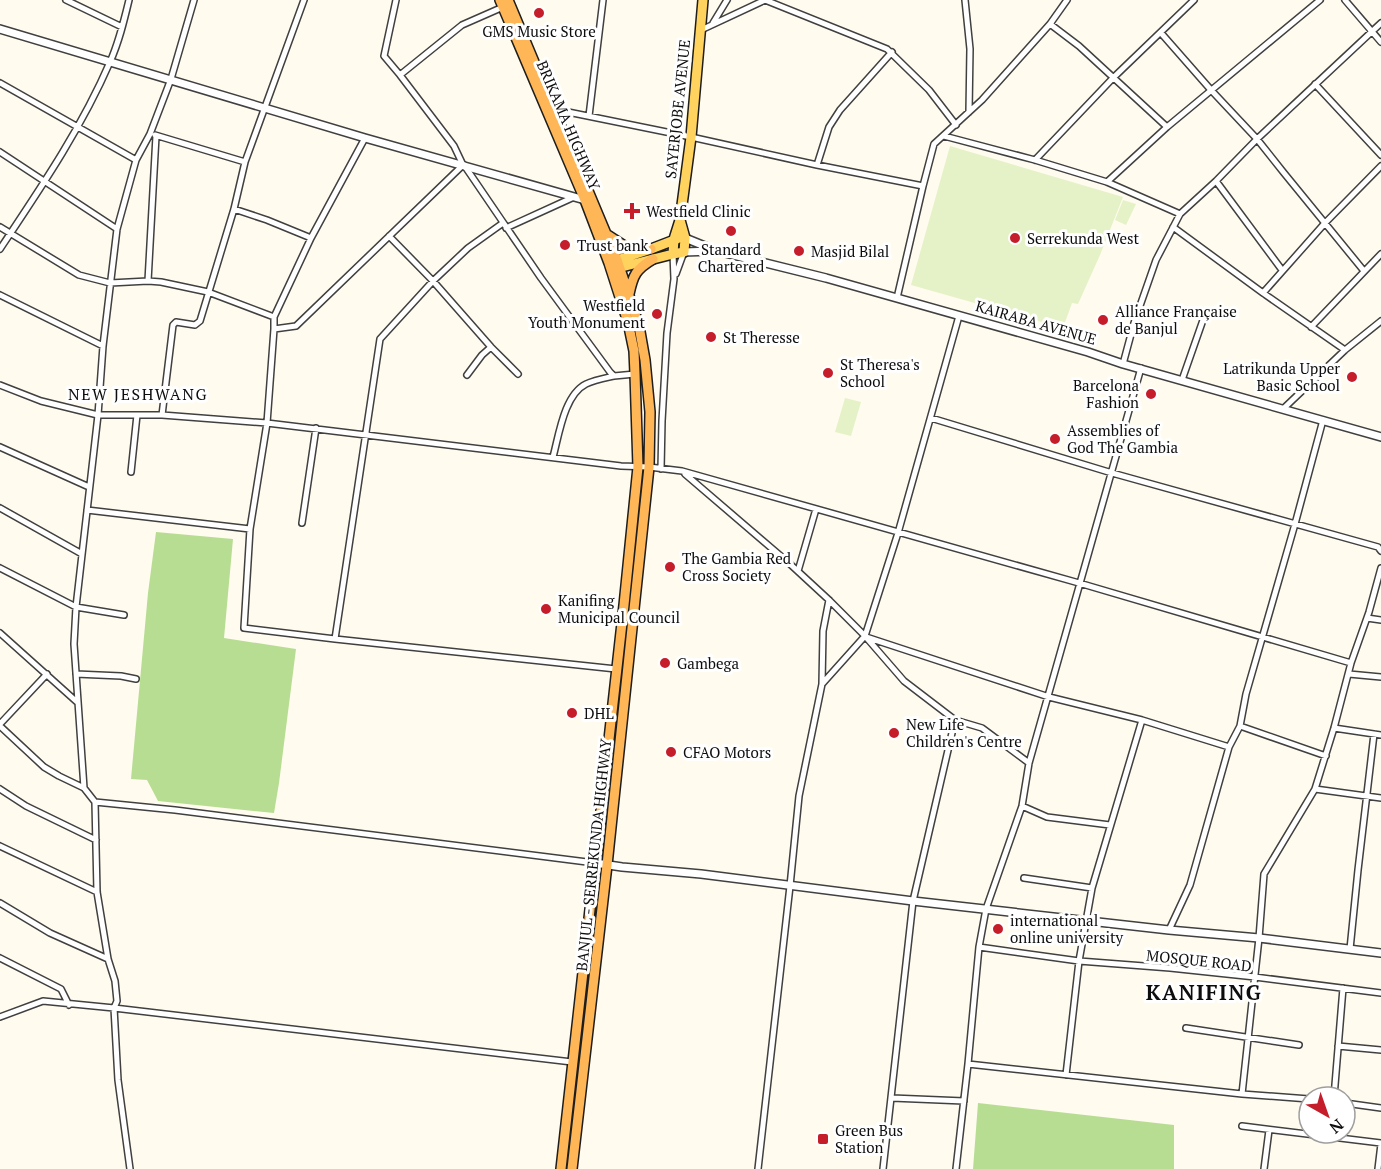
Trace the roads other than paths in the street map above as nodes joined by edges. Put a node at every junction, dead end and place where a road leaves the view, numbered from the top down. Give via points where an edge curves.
1 (66, 0) edge
2 (129, 0) edge
3 (194, 0) edge
4 (304, 0) edge
5 (396, 0) edge
6 (603, 0) edge
7 (703, 0) edge
8 (727, 0) edge
9 (765, 0) edge
10 (965, 0) edge
11 (1067, 0) edge
12 (1194, 0) edge
13 (1320, 0) edge
14 (1345, 0) edge
15 (504, 2) edge
16 (1381, 23) edge
17 (1050, 24) junction
18 (712, 25) junction
19 (122, 27) junction
20 (0, 29) edge
21 (700, 30) junction
22 (1371, 31) junction
23 (1161, 33) junction
24 (1381, 42) edge
25 (892, 52) junction
26 (110, 61) junction
27 (400, 75) junction
28 (1113, 78) junction
29 (171, 79) junction
30 (0, 83) edge
31 (1315, 84) junction
32 (1211, 90) junction
33 (265, 108) junction
34 (969, 112) junction
35 (552, 113) junction
36 (589, 116) junction
37 (956, 125) junction
38 (78, 127) junction
39 (1167, 127) junction
40 (153, 135) junction
41 (944, 136) junction
42 (691, 137) junction
43 (365, 138) junction
44 (1257, 139) junction
45 (0, 152) edge
46 (1381, 155) edge
47 (136, 160) junction
48 (1035, 160) junction
49 (245, 162) junction
50 (463, 165) junction
51 (817, 165) junction
52 (1381, 166) edge
53 (45, 181) junction
54 (1216, 181) junction
55 (1107, 182) junction
56 (923, 186) junction
57 (574, 197) junction
58 (585, 200) junction
59 (234, 209) junction
60 (1180, 214) junction
61 (680, 220) junction
62 (1325, 223) junction
63 (505, 225) junction
64 (0, 227) edge
65 (1173, 227) junction
66 (117, 229) junction
67 (11, 233) junction
68 (606, 234) junction
69 (389, 236) junction
70 (311, 238) junction
71 (685, 238) junction
72 (674, 239) junction
73 (0, 249) edge
74 (717, 251) junction
75 (684, 252) junction
76 (652, 254) junction
77 (673, 254) junction
78 (1381, 254) edge
79 (615, 265) junction
80 (1282, 270) junction
81 (1364, 271) junction
82 (674, 279) junction
83 (148, 281) junction
84 (433, 281) junction
85 (110, 283) junction
86 (208, 292) junction
87 (1263, 293) junction
88 (629, 294) junction
89 (0, 296) edge
90 (897, 298) junction
91 (959, 316) junction
92 (274, 317) junction
93 (1203, 320) dead end
94 (1381, 321) edge
95 (1311, 327) junction
96 (274, 329) junction
97 (103, 346) junction
98 (491, 347) junction
99 (1345, 350) junction
100 (1123, 364) junction
101 (1141, 368) junction
102 (518, 374) dead end
103 (467, 375) dead end
104 (635, 375) junction
105 (614, 376) junction
106 (1182, 380) junction
107 (0, 385) edge
108 (1283, 409) junction
109 (98, 415) junction
110 (137, 415) junction
111 (162, 415) junction
112 (931, 418) junction
113 (1323, 420) junction
114 (267, 423) junction
115 (316, 429) junction
116 (365, 434) junction
117 (1381, 438) edge
118 (0, 447) edge
119 (553, 457) junction
120 (638, 467) junction
121 (649, 467) junction
122 (661, 469) junction
123 (682, 471) junction
124 (131, 472) dead end
125 (1112, 473) junction
126 (89, 487) junction
127 (0, 508) edge
128 (816, 509) junction
129 (87, 510) junction
130 (302, 523) dead end
131 (1295, 524) junction
132 (250, 529) junction
133 (898, 533) junction
134 (1381, 551) edge
135 (82, 554) junction
136 (0, 568) edge
137 (1381, 568) edge
138 (798, 571) junction
139 (1079, 583) junction
140 (1378, 588) edge
141 (829, 600) junction
142 (76, 607) junction
143 (124, 615) dead end
144 (1367, 618) junction
145 (1381, 620) edge
146 (0, 633) edge
147 (865, 636) junction
148 (1262, 637) junction
149 (335, 639) junction
150 (1351, 663) junction
151 (616, 669) junction
152 (47, 674) junction
153 (76, 674) junction
154 (1348, 674) junction
155 (1381, 678) edge
156 (136, 679) dead end
157 (822, 684) junction
158 (1049, 697) junction
159 (77, 702) junction
160 (955, 720) junction
161 (1142, 720) junction
162 (0, 725) edge
163 (1239, 726) junction
164 (1334, 728) junction
165 (1378, 735) edge
166 (1229, 747) junction
167 (1326, 756) junction
168 (1029, 763) junction
169 (84, 788) junction
170 (0, 789) edge
171 (1315, 789) junction
172 (1367, 796) junction
173 (1381, 798) edge
174 (96, 802) junction
175 (1022, 806) junction
176 (1110, 825) junction
177 (96, 840) junction
178 (0, 846) edge
179 (595, 863) junction
180 (607, 865) junction
181 (1024, 878) dead end
182 (790, 886) junction
183 (1092, 888) junction
184 (97, 892) junction
185 (913, 901) junction
186 (0, 903) edge
187 (986, 909) junction
188 (1087, 921) junction
189 (1169, 930) junction
190 (1259, 938) junction
191 (979, 947) junction
192 (1350, 949) junction
193 (1381, 953) edge
194 (0, 958) edge
195 (108, 959) junction
196 (1078, 961) junction
197 (1255, 977) junction
198 (1343, 988) junction
199 (1381, 993) edge
200 (69, 1005) junction
201 (114, 1008) junction
202 (0, 1017) edge
203 (1186, 1028) dead end
204 (1248, 1036) junction
205 (1299, 1045) dead end
206 (1338, 1046) junction
207 (1381, 1050) edge
208 (572, 1062) junction
209 (968, 1065) junction
210 (1066, 1075) junction
211 (1335, 1085) edge
212 (1242, 1094) junction
213 (892, 1098) junction
214 (1297, 1098) edge
215 (964, 1101) junction
216 (1357, 1105) edge
217 (1381, 1108) edge
218 (1242, 1126) dead end
219 (1269, 1130) junction
220 (1381, 1143) edge
221 (130, 1169) edge
222 (561, 1169) edge
223 (572, 1169) edge
224 (758, 1169) edge
225 (883, 1169) edge
226 (956, 1169) edge
227 (1264, 1169) edge
228 (1378, 1169) edge

1 - 19 street
2 - 19 street
3 - 29 street
4 - 33 street
5 - 27 street via 384,56
6 - 36 street
7 - 21 main road, SAYERJOBE AVENUE
8 - 18 street
9 - 18 street
9 - 25 street
10 - 34 street via 970,49
11 - 17 street
12 - 23 street
13 - 32 street
14 - 22 street
15 - 27 street via 462,24
15 - 35 highway, BRIKAMA HIGHWAY
16 - 22 street
17 - 28 street
17 - 34 street
18 - 21 street
19 - 26 street
20 - 26 street
21 - 42 main road, SAYERJOBE AVENUE
22 - 24 street
22 - 31 street
23 - 28 street
23 - 32 street
25 - 37 street
25 - 51 street via 840,110 829,127
26 - 29 street
26 - 38 street
27 - 50 street
28 - 39 street
28 - 48 street
29 - 33 street
29 - 40 street
30 - 38 street
31 - 44 street
31 - 46 street
32 - 39 street
32 - 44 street
33 - 43 street
33 - 49 street
34 - 37 street
35 - 36 street
35 - 58 highway, BRIKAMA HIGHWAY
35 - 68 highway, BRIKAMA HIGHWAY
36 - 42 street
37 - 41 street
38 - 47 street
38 - 53 street
39 - 55 street
40 - 47 street
40 - 49 street
40 - 83 street
41 - 48 street
41 - 56 street via 934,144
42 - 51 street
42 - 61 main road, SAYERJOBE AVENUE
43 - 50 street
43 - 70 street
44 - 54 street
44 - 62 street
45 - 53 street
47 - 66 street
48 - 55 street
49 - 59 street
50 - 57 street
50 - 63 street
50 - 69 street
51 - 56 street
52 - 62 street
53 - 66 street
53 - 67 street
54 - 60 street
54 - 80 street
55 - 60 street
56 - 90 street
57 - 58 street
57 - 63 street
58 - 79 highway, BRIKAMA HIGHWAY
59 - 70 street
59 - 86 street
60 - 65 street
61 - 71 main road, SAYERJOBE AVENUE
61 - 72 main road, SAYERJOBE AVENUE
62 - 80 street
62 - 81 street
63 - 84 street via 468,248
63 - 105 street
64 - 67 street
65 - 87 street
65 - 100 street via 1156,260
66 - 85 street
67 - 73 street
67 - 85 street via 79,274
68 - 76 highway via 626,247
68 - 79 highway, BRIKAMA HIGHWAY
69 - 84 street
69 - 96 street via 296,326
70 - 92 street
71 - 72 main road, KAIRABA AVENUE
71 - 74 street, KAIRABA AVENUE
71 - 75 main road, SAYERJOBE AVENUE
72 - 76 main road, KAIRABA AVENUE
72 - 77 main road, SAYERJOBE AVENUE
74 - 75 street, KAIRABA AVENUE
74 - 90 street, KAIRABA AVENUE
75 - 77 main road, KAIRABA AVENUE
75 - 82 street
76 - 77 main road, KAIRABA AVENUE
76 - 79 main road, KAIRABA AVENUE
76 - 88 highway via 636,272
77 - 82 street
78 - 81 street
79 - 88 highway, BANJUL - SERREKUNDA HIGHWAY
79 - 104 highway, BANJUL - SERREKUNDA HIGHWAY via 634,351
80 - 87 street
81 - 95 street
82 - 122 street via 667,333
83 - 85 street
83 - 86 street
84 - 98 street
84 - 116 street via 380,339
85 - 97 street
86 - 92 street
86 - 111 street via 198,324 173,325
87 - 95 street
88 - 121 highway, BANJUL - SERREKUNDA HIGHWAY via 645,360 650,412
89 - 97 street
90 - 91 street, KAIRABA AVENUE
91 - 100 street, KAIRABA AVENUE
91 - 112 street
92 - 96 street
93 - 106 street
94 - 99 street
95 - 99 street
96 - 114 street
97 - 109 street
98 - 102 street
98 - 103 street
99 - 108 street
100 - 101 street, KAIRABA AVENUE
101 - 106 street, KAIRABA AVENUE
101 - 125 street
104 - 105 street
104 - 120 highway, BANJUL - SERREKUNDA HIGHWAY
105 - 119 street via 587,383 576,391 568,402
106 - 108 street, KAIRABA AVENUE
107 - 109 street via 41,401
108 - 113 street, KAIRABA AVENUE
109 - 110 street
109 - 126 street
110 - 111 street
110 - 124 street
111 - 114 street
112 - 125 street
112 - 133 street
113 - 117 street, KAIRABA AVENUE
113 - 131 street
114 - 115 street
114 - 132 street
115 - 116 street
115 - 130 street
116 - 119 street
116 - 149 street
118 - 126 street
119 - 120 street
120 - 121 street
120 - 151 highway, BANJUL - SERREKUNDA HIGHWAY
121 - 122 street
121 - 180 highway, BANJUL - SERREKUNDA HIGHWAY
122 - 123 street
123 - 128 street
123 - 138 street
125 - 131 street
125 - 139 street
126 - 129 street
127 - 135 street
128 - 133 street
128 - 138 street
129 - 132 street
129 - 135 street
131 - 134 street
131 - 148 street
132 - 149 street via 244,628
133 - 139 street
133 - 147 street
135 - 142 street
136 - 142 street
137 - 140 street
138 - 141 street
139 - 148 street
139 - 158 street
140 - 144 street
141 - 147 street
141 - 157 street via 823,631
142 - 143 street
142 - 153 street
144 - 145 street
144 - 150 street
146 - 152 street
147 - 157 street
147 - 158 street
147 - 160 street via 904,681
148 - 150 street
148 - 163 street
149 - 151 street
150 - 154 street
151 - 179 highway, BANJUL - SERREKUNDA HIGHWAY
152 - 159 street
152 - 162 street
153 - 156 street
153 - 159 street
154 - 155 street
154 - 164 street
157 - 182 street via 799,796
158 - 161 street
158 - 168 street
159 - 169 street
160 - 168 street via 982,728
160 - 185 street
161 - 166 street
161 - 176 street
162 - 169 street via 44,767
163 - 166 street
163 - 167 street
164 - 165 street
164 - 167 street
165 - 172 street
166 - 189 street via 1190,885
167 - 171 street
168 - 175 street
169 - 174 street
170 - 177 street
171 - 172 street
171 - 190 street via 1264,874
172 - 173 street
172 - 192 street
174 - 177 street
174 - 179 street
175 - 176 street via 1047,817
175 - 187 street
176 - 183 street
177 - 184 street
178 - 184 street
179 - 180 street
179 - 208 highway, BANJUL - SERREKUNDA HIGHWAY
180 - 182 street
180 - 223 highway, BANJUL - SERREKUNDA HIGHWAY
181 - 183 street
182 - 185 street
182 - 224 street
183 - 188 street
184 - 195 street
185 - 187 street
185 - 213 street
186 - 195 street via 50,933
187 - 188 street
187 - 191 street
188 - 189 street
188 - 196 street
189 - 190 street
190 - 192 street
190 - 197 street
191 - 196 street, MOSQUE ROAD
191 - 209 street
192 - 193 street
194 - 200 street via 61,988
195 - 201 street via 115,981
196 - 197 street, MOSQUE ROAD
196 - 210 street
197 - 198 street, MOSQUE ROAD
197 - 204 street
198 - 199 street, MOSQUE ROAD
198 - 206 street
200 - 201 street
200 - 202 street via 43,1001
201 - 208 street
201 - 221 street via 118,1080
203 - 204 street
204 - 205 street
204 - 212 street
206 - 207 street
206 - 211 street
208 - 222 highway, BANJUL - SERREKUNDA HIGHWAY
209 - 210 street
209 - 215 street
210 - 212 street
212 - 214 street
213 - 215 street
213 - 225 street
215 - 226 street
216 - 217 street
218 - 219 street
219 - 220 street
219 - 227 street
220 - 228 street

